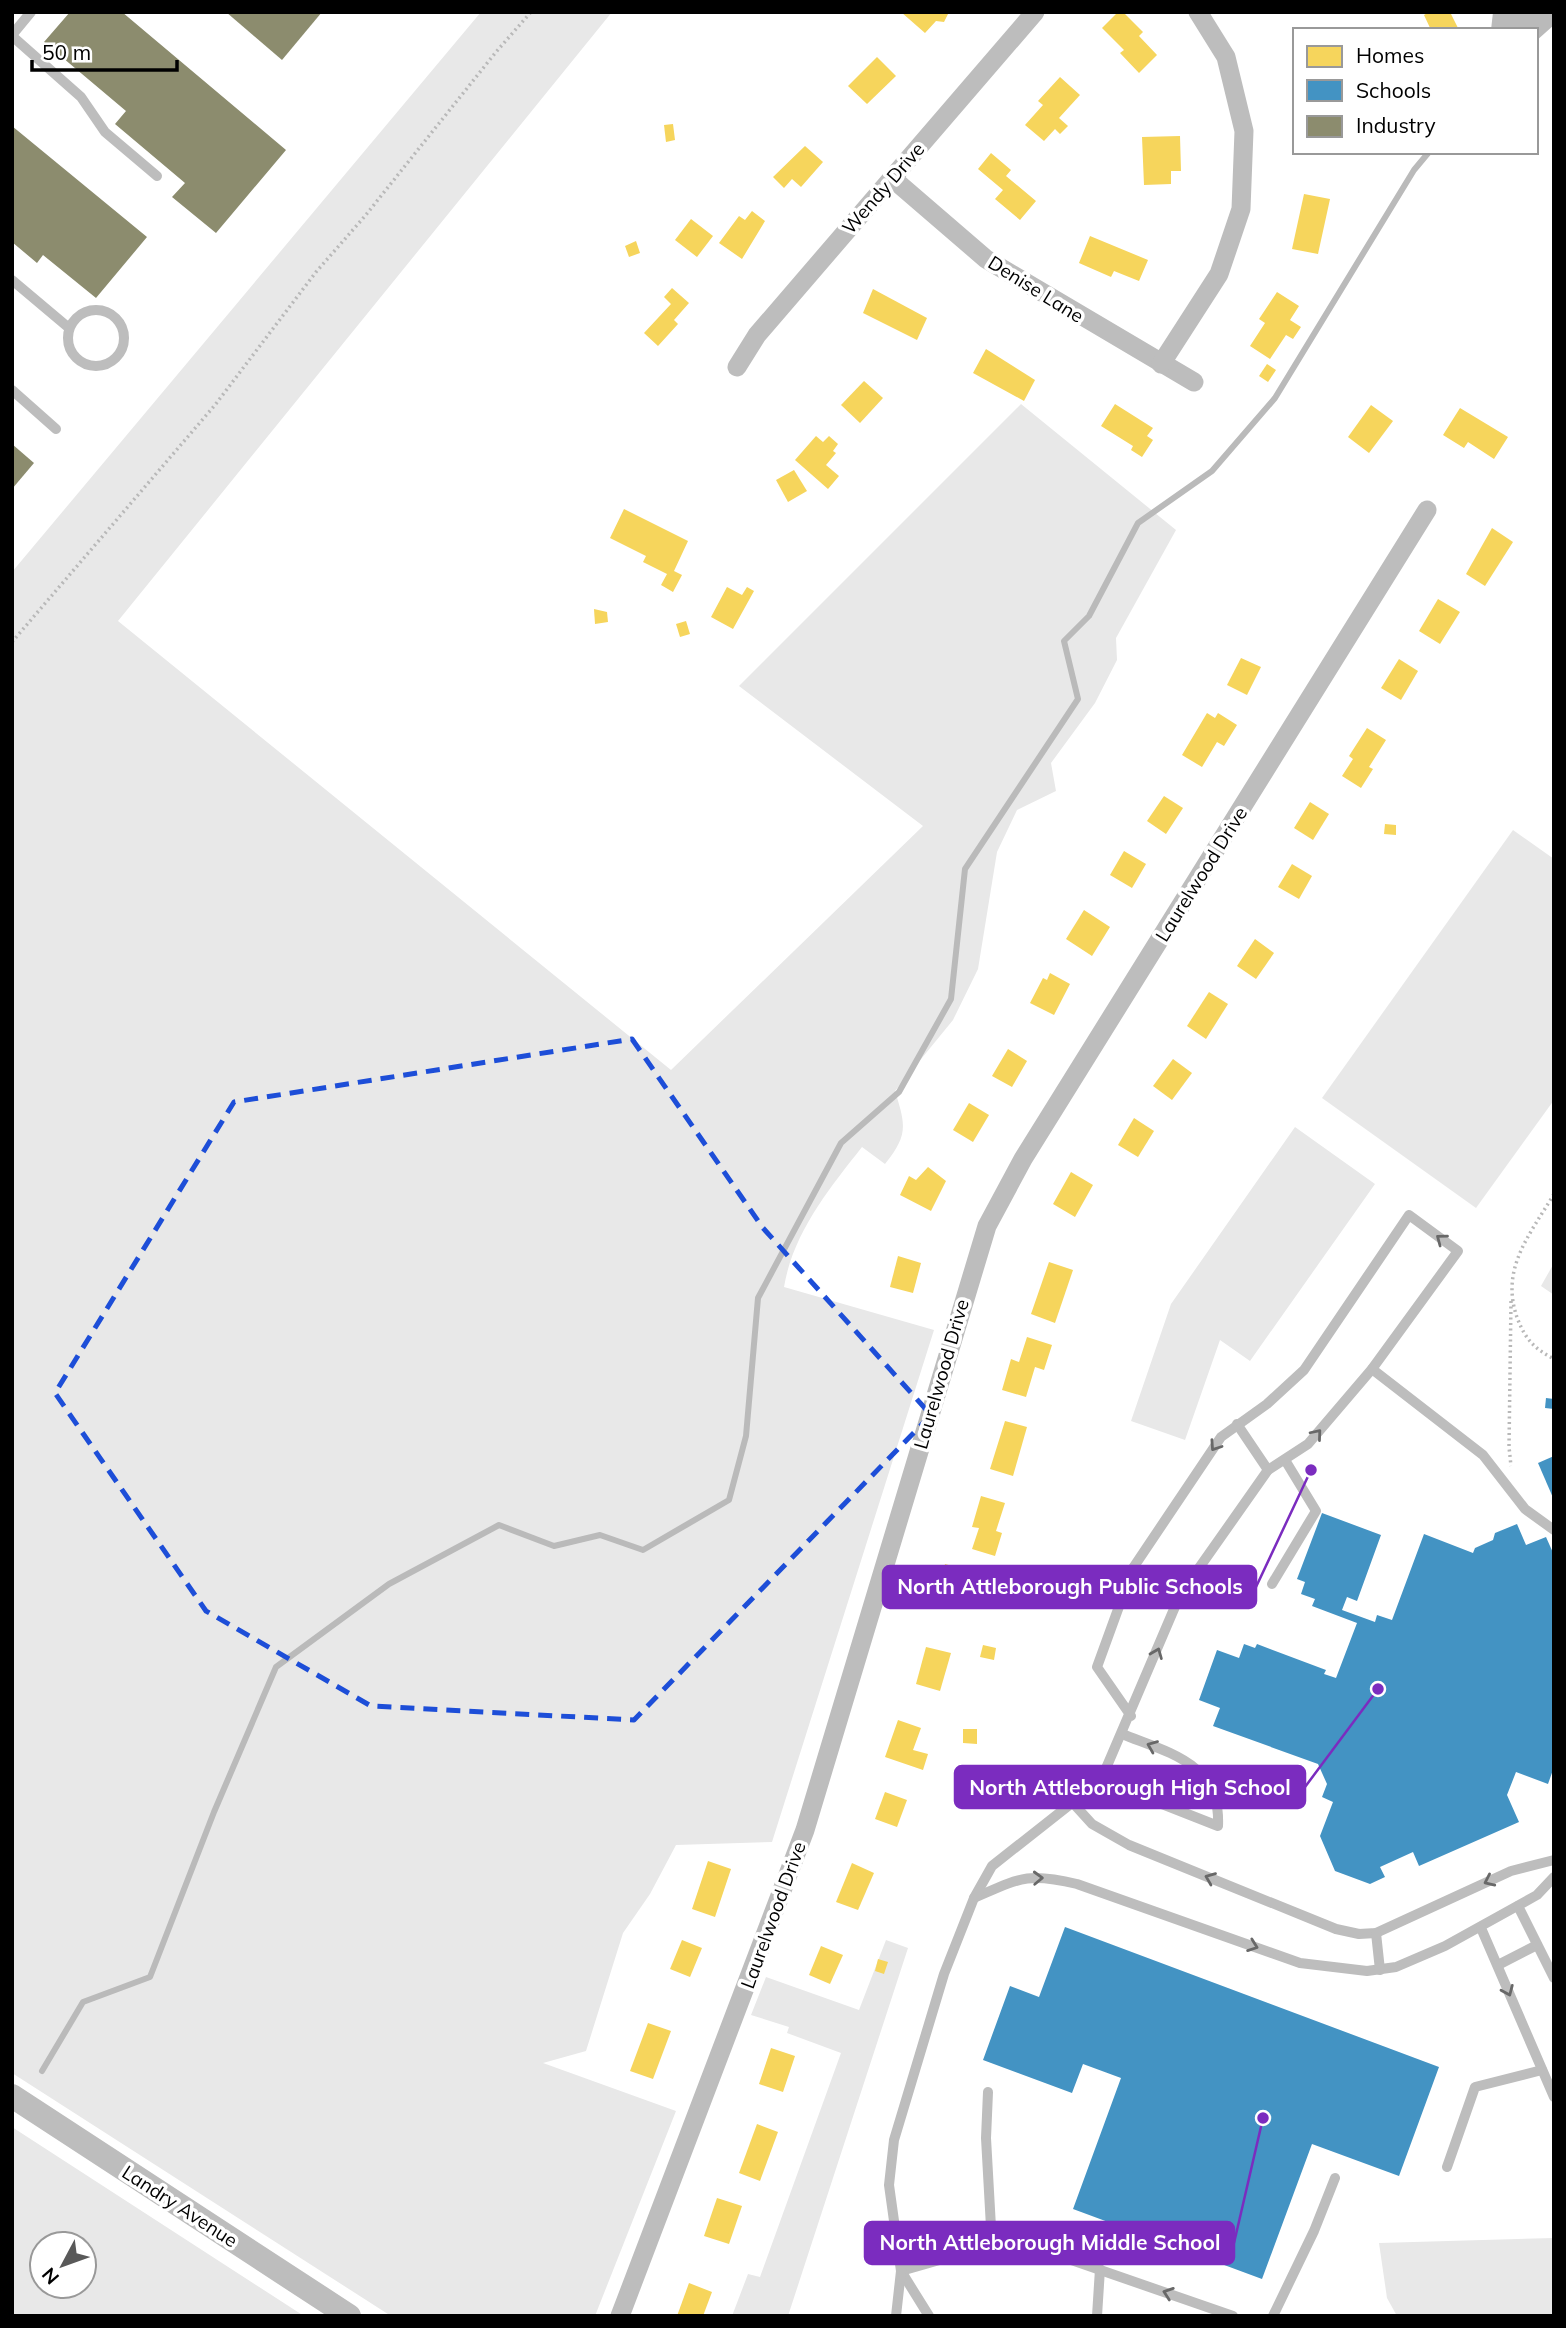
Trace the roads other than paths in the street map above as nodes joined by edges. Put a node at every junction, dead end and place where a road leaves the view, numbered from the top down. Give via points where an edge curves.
1 (31, 12) edge
2 (1035, 12) edge
3 (1198, 12) edge
4 (12, 36) edge
5 (157, 176) dead end
6 (892, 178) junction
7 (12, 280) edge
8 (69, 328) junction
9 (1161, 363) junction
10 (737, 367) dead end
11 (1194, 382) dead end
12 (12, 390) edge
13 (56, 429) dead end
14 (1427, 510) dead end
15 (1372, 1369) junction
16 (1237, 1424) junction
17 (1285, 1460) junction
18 (1268, 1470) junction
19 (1554, 1530) edge
20 (1272, 1584) dead end
21 (1131, 1716) junction
22 (1122, 1734) junction
23 (1101, 1780) junction
24 (1072, 1802) junction
25 (1554, 1860) edge
26 (1554, 1877) edge
27 (974, 1898) junction
28 (1518, 1906) junction
29 (1481, 1928) junction
30 (1376, 1933) junction
31 (1538, 1945) junction
32 (1497, 1965) junction
33 (1380, 1970) junction
34 (1554, 1978) edge
35 (1542, 2070) junction
36 (988, 2092) dead end
37 (12, 2096) edge
38 (1554, 2097) edge
39 (1447, 2167) dead end
40 (1335, 2178) dead end
41 (992, 2245) junction
42 (1100, 2269) junction
43 (901, 2271) junction
44 (349, 2316) edge
45 (620, 2316) edge
46 (896, 2316) edge
47 (929, 2316) edge
48 (1097, 2316) edge
49 (1233, 2316) edge
50 (1273, 2316) edge

1 - 4 lane
2 - 6 street, Wendy Drive
3 - 9 street via 1226,57 1244,131 1241,209 1219,274
4 - 5 lane via 81,97 105,132
6 - 9 street, Denise Lane via 986,259
6 - 10 street, Wendy Drive via 757,335
7 - 8 lane
8 - 8 lane via 80,314 97,310 114,316 124,331 123,349 103,365 78,361 68,346
9 - 11 street, Denise Lane
12 - 13 lane
14 - 45 street, Laurelwood Drive via 994,1210 974,1262 805,1830
15 -> 16 lane via 1458,1251 1409,1214 1304,1370
17 -> 15 lane via 1308,1444
15 - 19 lane via 1483,1455 1525,1509
16 - 18 lane
16 -> 21 lane via 1221,1437 1133,1568 1097,1667
17 - 18 lane
17 - 20 lane via 1316,1511
21 -> 18 lane via 1180,1595
21 - 22 lane
22 - 23 lane
23 -> 22 lane via 1218,1826 1214,1793 1190,1762
23 - 24 lane
24 - 27 lane via 992,1866
30 -> 24 lane via 1336,1928 1129,1846 1092,1824
25 -> 30 lane via 1511,1871
26 - 28 lane
27 -> 33 lane via 1040,1875 1300,1963
27 - 43 lane via 944,1974 894,2140 889,2185
28 - 29 lane
28 - 31 lane
29 - 32 lane
29 - 33 lane
30 - 33 lane
31 - 32 lane
31 - 34 lane
32 -> 35 lane
35 - 38 lane
35 - 39 lane via 1475,2087
36 - 41 lane
37 - 44 street, Landry Avenue
40 - 50 lane
41 - 42 lane via 1035,2248
41 - 43 lane
42 - 48 lane
49 -> 42 lane
43 - 46 lane
43 - 47 lane

